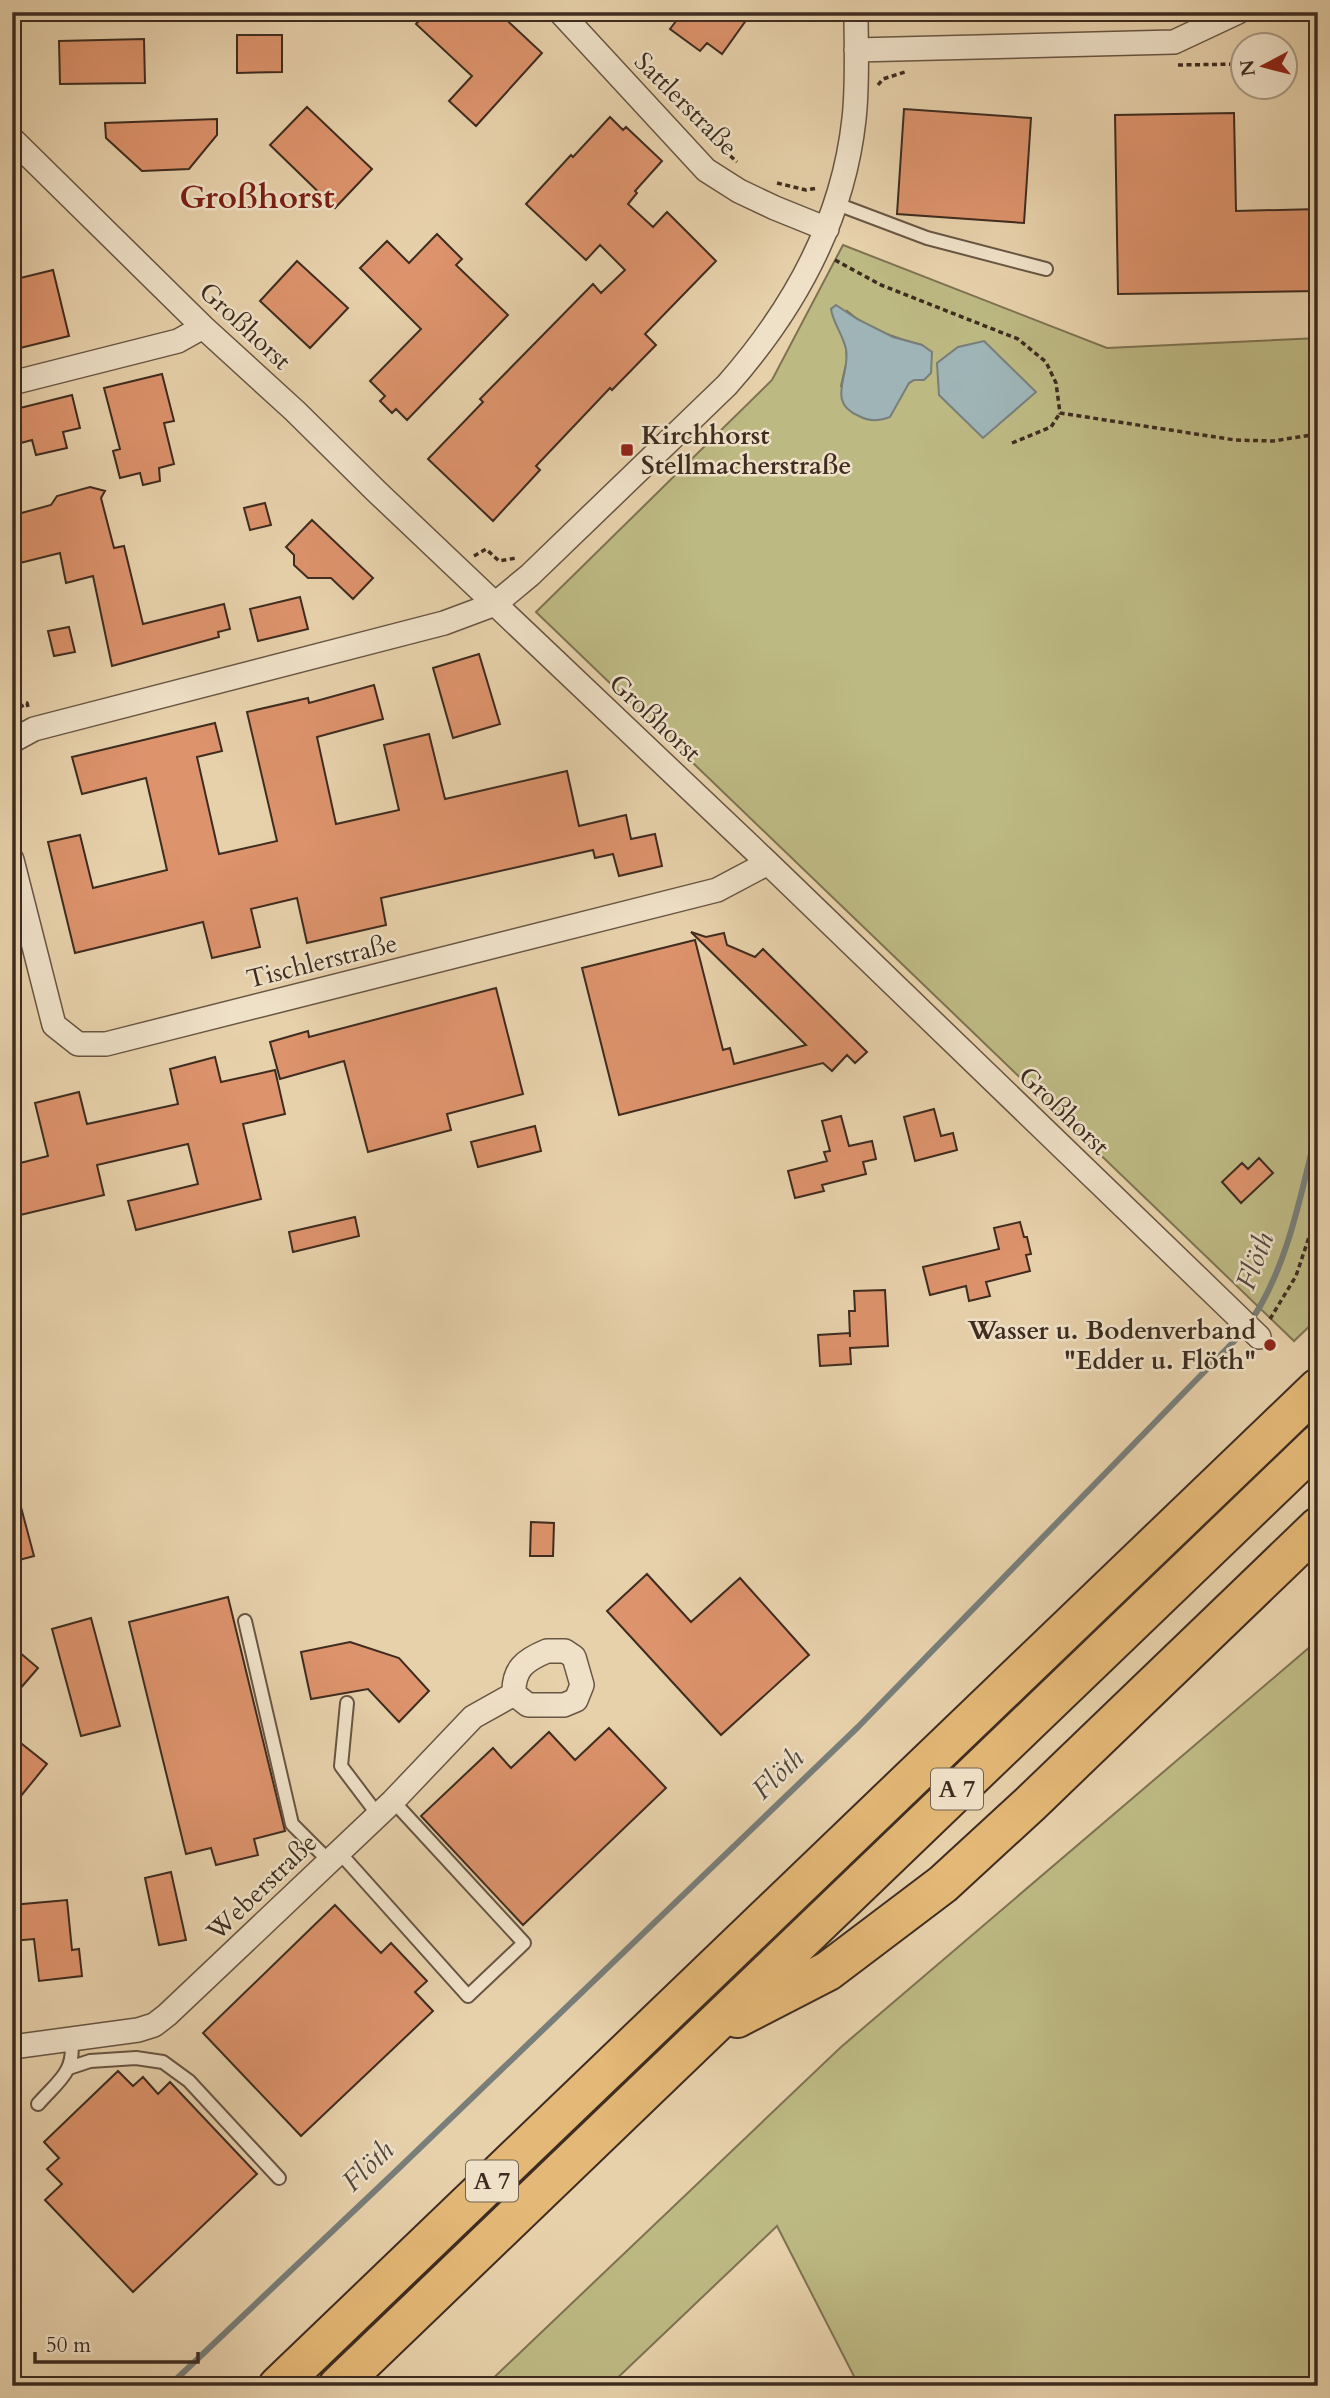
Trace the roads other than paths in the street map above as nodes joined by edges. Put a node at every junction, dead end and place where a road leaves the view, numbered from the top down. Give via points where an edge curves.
1 (560, 12) edge
2 (856, 12) edge
3 (1238, 12) edge
4 (856, 50) junction
5 (12, 139) edge
6 (836, 204) junction
7 (819, 226) junction
8 (1046, 269) dead end
9 (203, 327) junction
10 (12, 383) edge
11 (495, 604) junction
12 (12, 741) edge
13 (12, 860) edge
14 (768, 863) junction
15 (1257, 1335) road end
16 (1318, 1388) edge
17 (1318, 1444) edge
18 (1318, 1527) edge
19 (245, 1621) dead end
20 (514, 1695) dead end
21 (347, 1703) dead end
22 (385, 1808) junction
23 (334, 1856) junction
24 (71, 2039) junction
25 (698, 2039) junction
26 (12, 2047) edge
27 (69, 2068) junction
28 (38, 2104) dead end
29 (279, 2178) dead end
30 (278, 2386) edge
31 (338, 2386) edge

1 - 7 street, Sattlerstraße via 706,170 739,191
2 - 4 street
3 - 4 street via 1174,42
4 - 6 street via 854,118
5 - 9 street, Großhorst
6 - 7 street
6 - 8 lane via 928,238
7 - 11 street via 817,253 801,286 727,385
9 - 10 street via 178,341
9 - 11 street, Großhorst
11 - 12 street via 444,623 34,729
11 - 14 street, Großhorst
13 - 14 street, Tischlerstraße via 54,1025 78,1044 106,1044 717,890
14 - 15 street, Großhorst
16 - 30 highway, A 7
17 - 25 highway, A 7
18 - 25 highway via 943,1884 828,1971
19 - 23 lane via 292,1824
20 - 22 street, Weberstraße via 473,1717
21 - 22 lane via 341,1766
22 - 23 street, Weberstraße
22 - 23 lane via 524,1944 468,1996
23 - 24 street, Weberstraße via 153,2025
24 - 26 street, Weberstraße
24 - 27 lane
25 - 31 highway, A 7
27 - 28 lane
27 - 29 lane via 90,2061 136,2058 163,2062 189,2081

